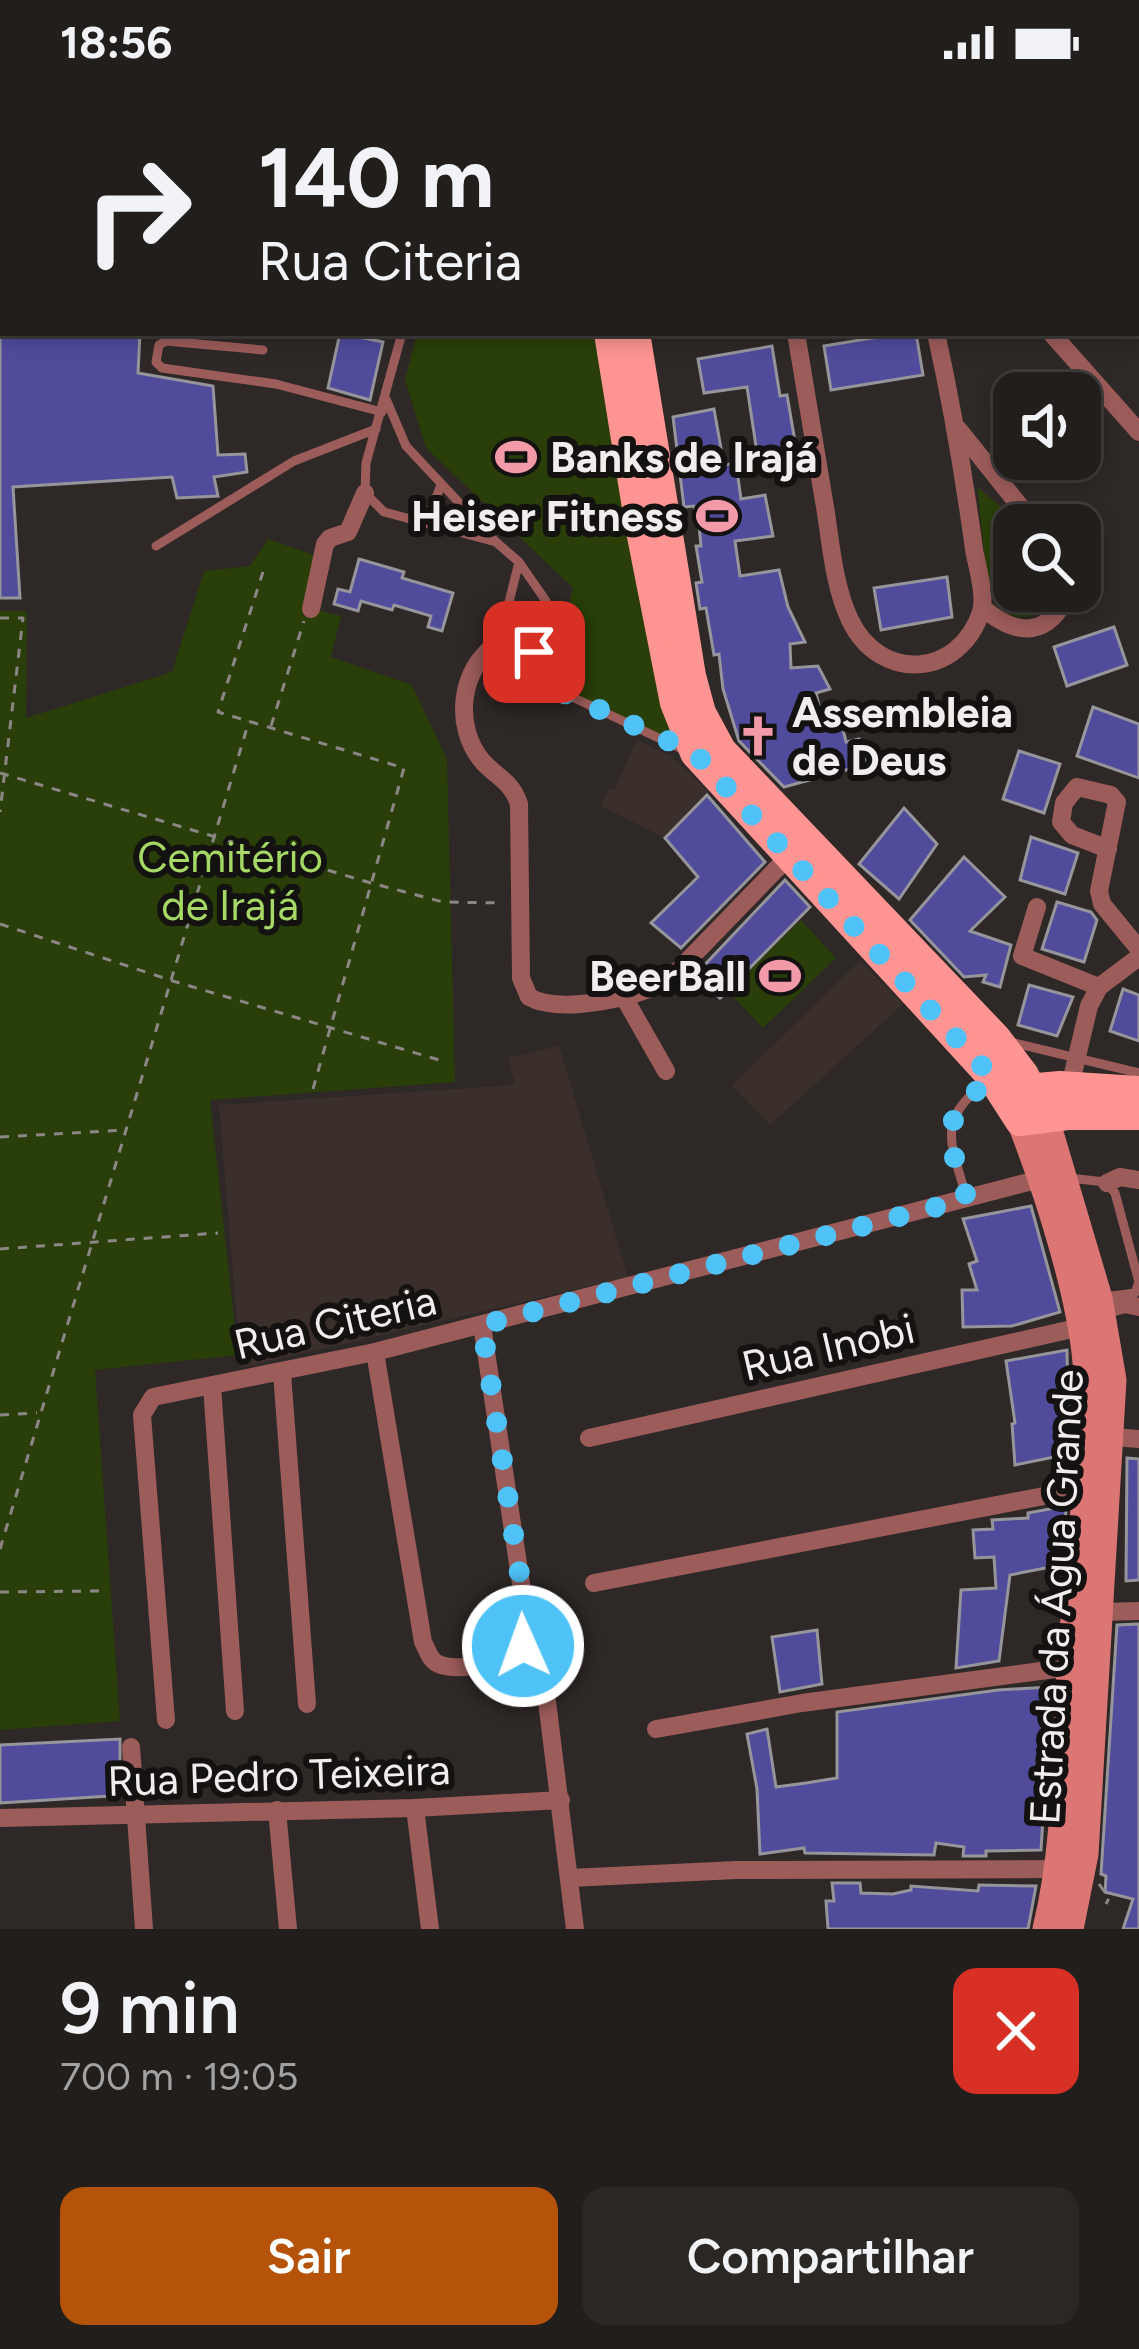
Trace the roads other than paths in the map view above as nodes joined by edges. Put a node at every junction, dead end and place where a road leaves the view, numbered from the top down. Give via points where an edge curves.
1 (401, 336) edge
2 (622, 336) edge
3 (622, 336) edge
4 (796, 336) edge
5 (937, 336) edge
6 (1055, 336) edge
7 (262, 350) dead end
8 (386, 399) junction
9 (382, 412) junction
10 (956, 426) junction
11 (376, 429) junction
12 (1139, 432) edge
13 (441, 485) junction
14 (365, 493) junction
15 (1018, 504) edge
16 (414, 522) junction
17 (496, 542) junction
18 (156, 546) dead end
19 (518, 562) junction
20 (982, 608) junction
21 (311, 609) road end
22 (1059, 612) edge
23 (499, 642) junction
24 (548, 686) dead end
25 (695, 753) junction
26 (1108, 849) dead end
27 (789, 856) junction
28 (1037, 907) dead end
29 (1139, 953) edge
30 (1100, 987) junction
31 (625, 999) junction
32 (996, 1038) junction
33 (666, 1071) dead end
34 (1139, 1073) edge
35 (1009, 1086) junction
36 (1139, 1091) edge
37 (1055, 1106) junction
38 (1139, 1115) edge
39 (1052, 1179) junction
40 (1139, 1180) edge
41 (1107, 1183) junction
42 (967, 1199) junction
43 (1125, 1232) junction
44 (1139, 1235) edge
45 (1139, 1307) edge
46 (1094, 1312) junction
47 (482, 1325) junction
48 (375, 1352) junction
49 (282, 1373) junction
50 (212, 1386) junction
51 (1126, 1437) edge
52 (590, 1438) dead end
53 (1085, 1488) junction
54 (594, 1583) dead end
55 (1139, 1610) edge
56 (1101, 1612) junction
57 (1070, 1667) junction
58 (547, 1701) dead end
59 (307, 1704) dead end
60 (235, 1711) dead end
61 (166, 1720) dead end
62 (656, 1729) dead end
63 (131, 1748) dead end
64 (561, 1800) junction
65 (415, 1808) junction
66 (277, 1810) junction
67 (137, 1816) junction
68 (0, 1818) edge
69 (1059, 1869) junction
70 (570, 1879) junction
71 (144, 1929) edge
72 (288, 1929) edge
73 (430, 1929) edge
74 (575, 1929) edge
75 (1046, 1929) edge
76 (1070, 1929) edge

1 - 8 lane
2 - 25 main road, Estrada da Água Grande via 640,526 675,704
3 - 32 main road, Estrada da Água Grande via 707,728
4 - 20 street via 850,620 884,657 917,666 958,647
5 - 10 street
6 - 12 street
7 - 9 lane via 166,341 156,362
8 - 9 lane
8 - 13 lane via 406,446
9 - 11 lane
10 - 15 street
10 - 20 street
11 - 14 lane
11 - 18 lane via 294,461
13 - 16 lane via 432,508
13 - 17 lane
14 - 16 lane via 384,512
14 - 21 street via 348,532 326,544
16 - 17 lane
17 - 19 lane
19 - 23 lane
19 - 23 lane via 547,609 526,660 512,658
20 - 22 street via 1026,629
23 - 31 street via 482,658 462,705 478,754 520,805 521,978 530,998 550,1003
24 - 25 lane
25 - 27 main road, Estrada da Água Grande
26 - 29 street via 1102,904
27 - 31 street via 669,980
27 - 35 main road, Estrada da Água Grande
28 - 30 street via 1022,956
29 - 30 street
30 - 37 street
31 - 33 street
32 - 35 main road, Estrada da Água Grande
32 - 37 lane
34 - 37 lane
35 - 37 main road
35 - 37 main road, Estrada da Água Grande
35 - 42 lane via 960,1105 950,1126
36 - 37 main road
37 - 38 main road
37 - 39 main road, Estrada da Água Grande
39 - 41 lane
39 - 42 street, Rua Citeria
39 - 46 main road, Estrada da Água Grande
40 - 41 street
41 - 43 lane
42 - 47 street, Rua Citeria
43 - 44 lane
43 - 46 lane via 1138,1289
45 - 46 street, Rua Inobi
46 - 51 main road, Estrada da Água Grande via 1110,1346
46 - 52 street, Rua Inobi
46 - 53 main road, Estrada da Água Grande
47 - 48 street, Rua Citeria
47 - 48 street via 528,1630 514,1655 481,1664 441,1665 423,1642
48 - 49 street, Rua Citeria
49 - 50 street, Rua Citeria
49 - 59 street
50 - 60 street
50 - 61 street, Rua Citeria via 153,1397 142,1415
51 - 56 main road, Estrada da Água Grande
53 - 54 street
53 - 57 main road, Estrada da Água Grande
55 - 56 street
56 - 76 main road, Estrada da Água Grande via 1085,1854
57 - 62 street
57 - 69 main road, Estrada da Água Grande
58 - 64 street
63 - 67 street
64 - 65 street, Rua Pedro Teixeira
64 - 70 street
65 - 66 street, Rua Pedro Teixeira
65 - 73 street
66 - 67 street, Rua Pedro Teixeira
66 - 72 street
67 - 68 street, Rua Pedro Teixeira
67 - 71 street
69 - 70 street
69 - 75 main road, Estrada da Água Grande
70 - 74 street

